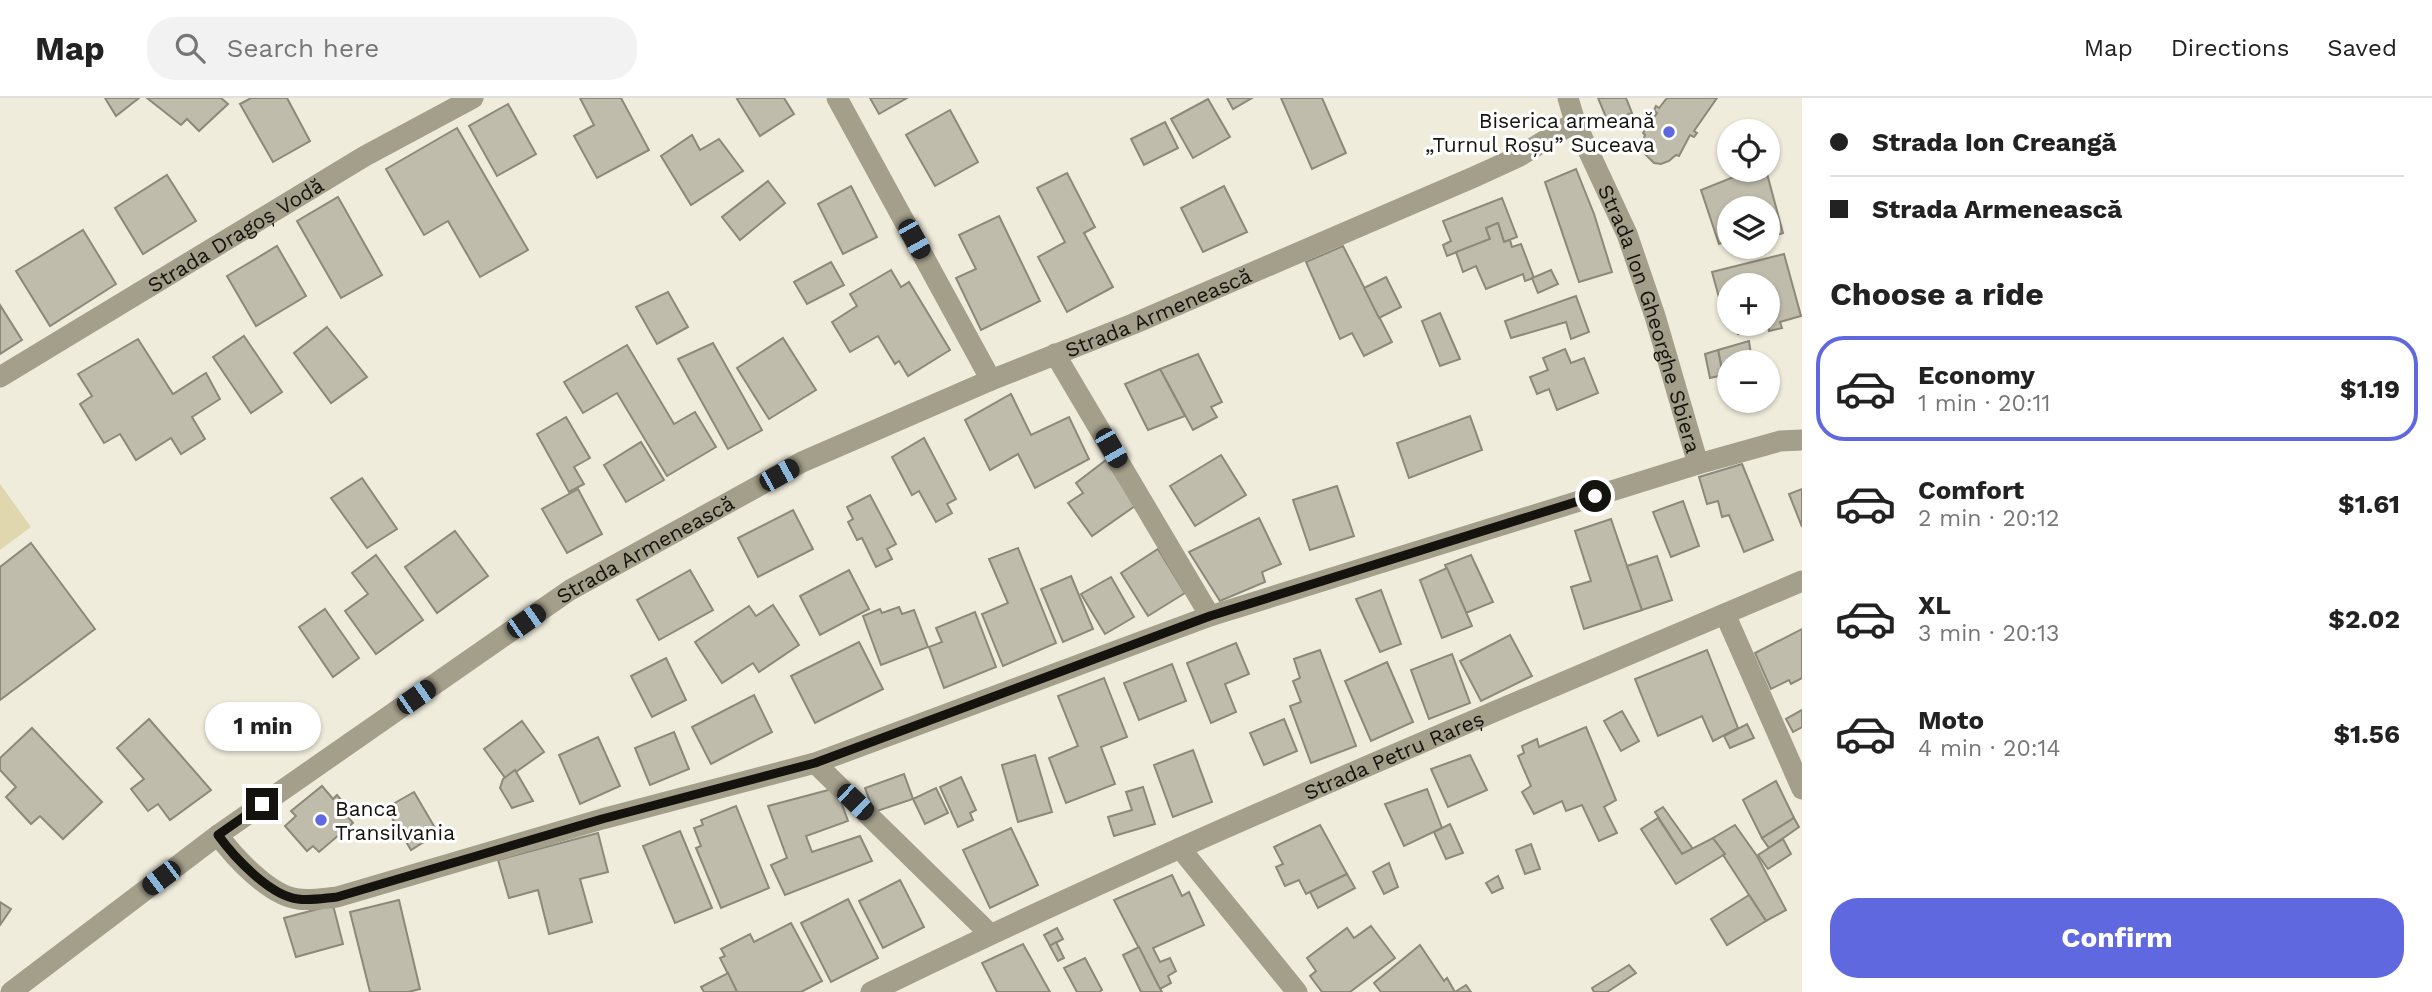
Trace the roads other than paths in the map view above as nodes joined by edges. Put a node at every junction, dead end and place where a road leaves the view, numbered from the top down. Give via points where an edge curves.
1 (473, 98) edge
2 (837, 98) edge
3 (1568, 98) edge
4 (1575, 122) junction
5 (1055, 354) junction
6 (0, 377) edge
7 (991, 380) junction
8 (1802, 440) edge
9 (1698, 464) junction
10 (1802, 581) edge
11 (1725, 614) junction
12 (1210, 616) junction
13 (815, 763) junction
14 (1802, 789) edge
15 (218, 835) junction
16 (1180, 848) junction
17 (990, 934) junction
18 (11, 992) edge
19 (871, 992) edge
20 (1297, 992) edge

1 - 6 street, Strada Dragoș Vodă via 365,156
2 - 7 street
3 - 4 street, Strada Ion Gheorghe Sbiera
4 - 5 street, Strada Armenească via 1474,177
4 - 9 street, Strada Ion Gheorghe Sbiera via 1627,234
5 - 7 street, Strada Armenească
5 - 12 street
7 - 15 street, Strada Armenească via 802,462 570,590
8 - 9 street via 1780,441
9 - 12 street
10 - 11 street, Strada Petru Rareș
11 - 14 street
11 - 16 street, Strada Petru Rareș
12 - 13 street
13 - 15 street via 602,819 337,897 297,899 277,891 229,851
13 - 17 street
15 - 18 street, Strada Armenească
16 - 17 street, Strada Petru Rareș
16 - 20 street
17 - 19 street, Strada Petru Rareș

